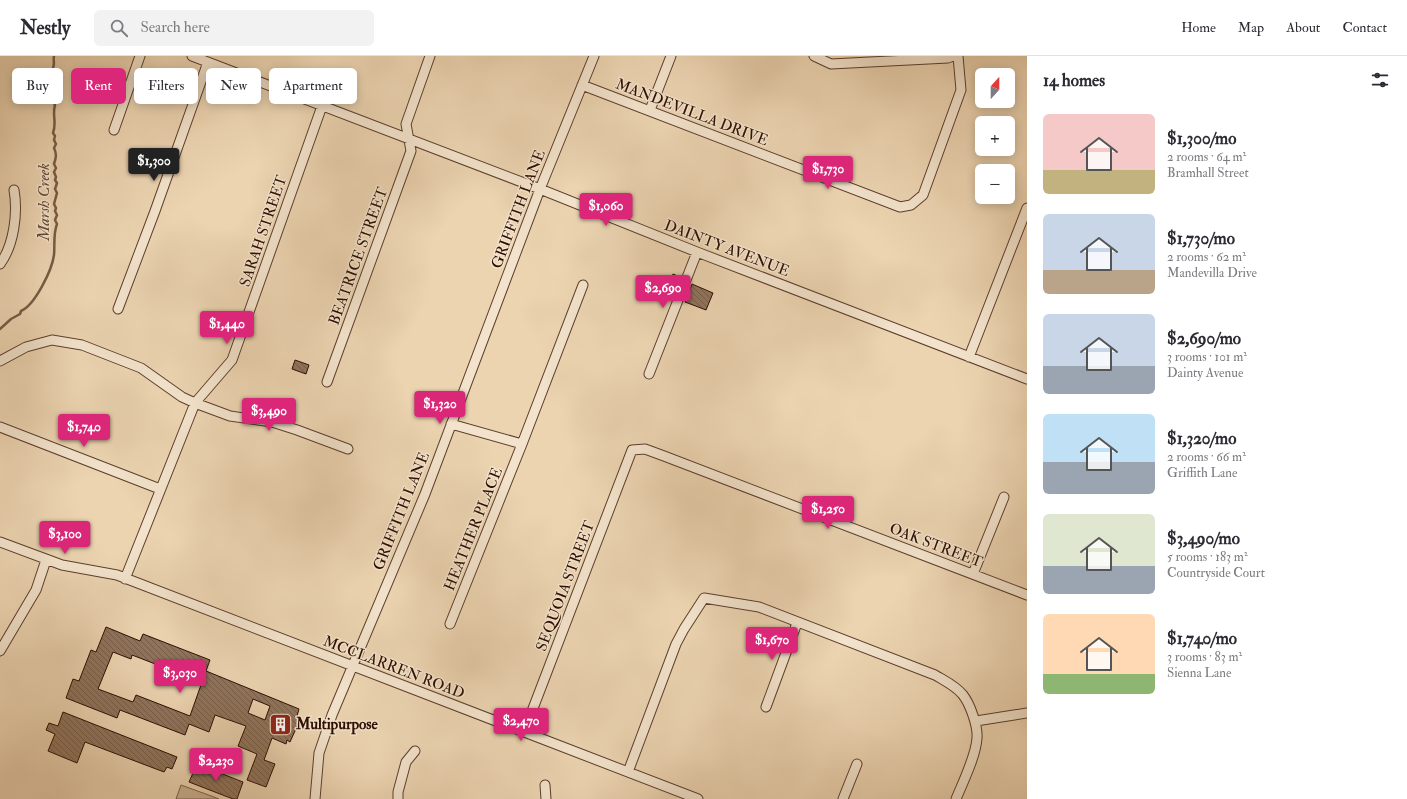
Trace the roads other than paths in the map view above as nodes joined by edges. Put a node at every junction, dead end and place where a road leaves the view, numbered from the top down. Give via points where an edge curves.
1 (140, 56) edge
2 (192, 56) edge
3 (430, 56) edge
4 (594, 56) edge
5 (671, 56) edge
6 (814, 56) edge
7 (953, 56) edge
8 (958, 56) edge
9 (208, 62) junction
10 (582, 84) junction
11 (322, 106) junction
12 (650, 110) junction
13 (114, 130) dead end
14 (408, 139) junction
15 (540, 189) junction
16 (14, 190) dead end
17 (1027, 208) edge
18 (697, 252) junction
19 (0, 264) edge
20 (583, 285) dead end
21 (118, 308) dead end
22 (969, 357) junction
23 (0, 361) edge
24 (649, 374) dead end
25 (1027, 379) edge
26 (327, 382) dead end
27 (195, 403) junction
28 (451, 424) junction
29 (0, 427) edge
30 (522, 444) junction
31 (348, 449) dead end
32 (632, 450) joint
33 (160, 489) junction
34 (1004, 497) dead end
35 (0, 542) edge
36 (46, 560) junction
37 (973, 574) junction
38 (125, 579) junction
39 (1027, 595) edge
40 (797, 622) junction
41 (450, 624) dead end
42 (0, 651) edge
43 (351, 666) junction
44 (766, 707) dead end
45 (1027, 713) edge
46 (976, 721) junction
47 (524, 732) junction
48 (415, 751) dead end
49 (857, 764) dead end
50 (628, 772) junction
51 (544, 785) dead end
52 (315, 799) edge
53 (398, 799) edge
54 (546, 799) edge
55 (698, 799) edge
56 (843, 799) edge
57 (956, 799) edge

1 - 13 street
2 - 9 street, DAINTY AVENUE
3 - 14 street, BEATRICE STREET via 406,124
4 - 10 street, GRIFFITH LANE
5 - 12 street
6 - 7 street via 831,64
8 - 12 street, MANDEVILLA DRIVE via 961,90 923,195 911,205 900,206
9 - 11 street, DAINTY AVENUE
9 - 21 street
10 - 12 street, MANDEVILLA DRIVE
10 - 15 street, GRIFFITH LANE
11 - 14 street, DAINTY AVENUE
11 - 27 street, SARAH STREET via 232,360
14 - 15 street, DAINTY AVENUE
14 - 26 street, BEATRICE STREET via 411,151
15 - 18 street, DAINTY AVENUE
15 - 28 street, GRIFFITH LANE
16 - 19 street via 16,200 13,228 6,256
17 - 22 street
18 - 22 street, DAINTY AVENUE
18 - 24 street
20 - 30 street, HEATHER PLACE
22 - 25 street, DAINTY AVENUE
23 - 27 street via 26,347 52,340 82,345 141,368 182,397
27 - 31 street via 230,416 278,424
27 - 33 street, SARAH STREET
28 - 30 street
28 - 43 street, GRIFFITH LANE via 425,494
29 - 33 street
30 - 41 street, HEATHER PLACE
32 - 37 street, OAK STREET via 645,449
32 - 47 street, SEQUOIA STREET
33 - 38 street, SARAH STREET
34 - 37 street
35 - 36 street, MCCLARREN ROAD
36 - 38 street, MCCLARREN ROAD
36 - 42 street via 36,590
37 - 39 street, OAK STREET
38 - 43 street, MCCLARREN ROAD
40 - 44 street
40 - 46 street via 936,675 963,695
40 - 50 street via 759,607 704,598 676,644
43 - 47 street, MCCLARREN ROAD
43 - 52 street, GRIFFITH LANE via 319,753
45 - 46 street
46 - 57 street via 977,738 972,760
47 - 50 street, MCCLARREN ROAD
48 - 53 street via 406,762
49 - 56 street
50 - 55 street, MCCLARREN ROAD
51 - 54 street

